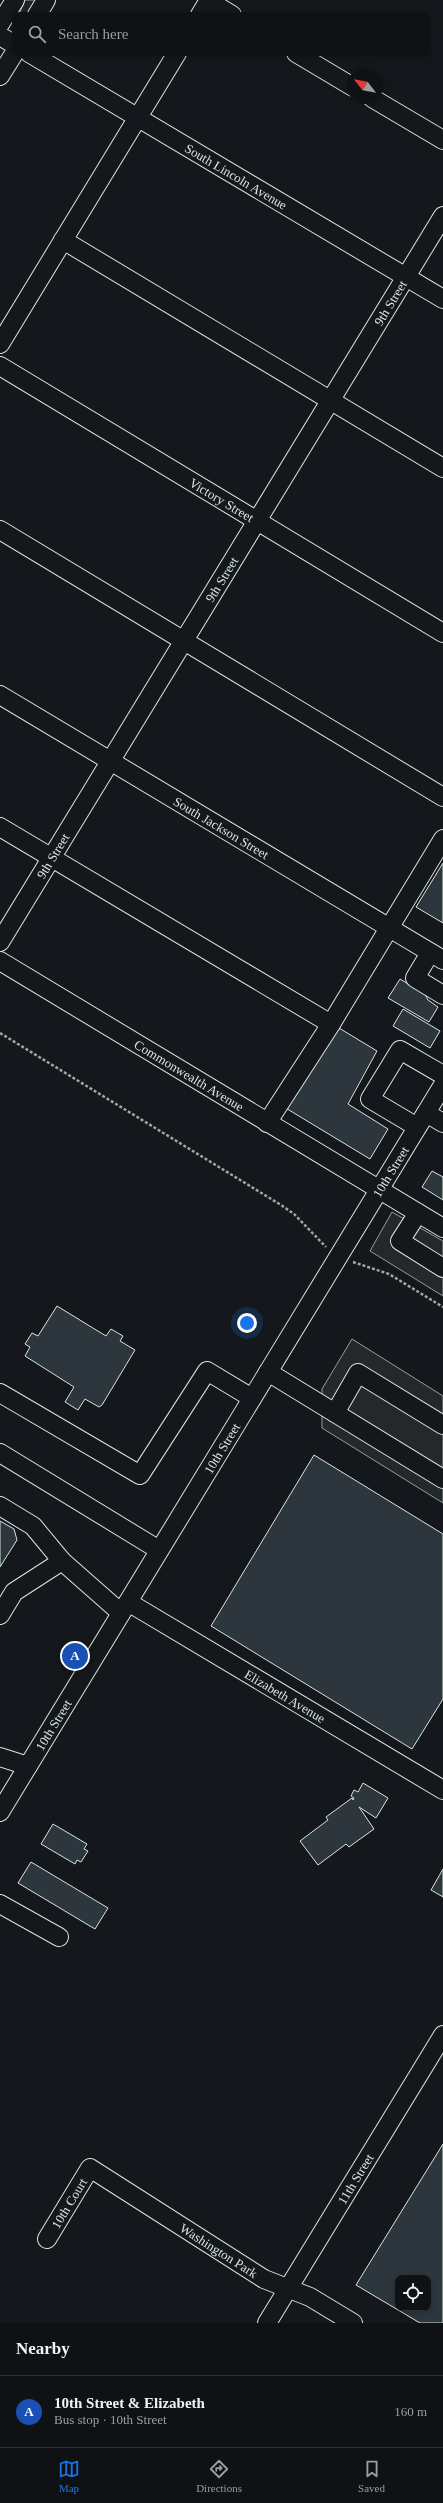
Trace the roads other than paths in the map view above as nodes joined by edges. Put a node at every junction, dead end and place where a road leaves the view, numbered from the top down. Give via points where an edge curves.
1 (15, 0) edge
2 (46, 0) edge
3 (206, 5) edge
4 (39, 12) edge
5 (224, 12) edge
6 (0, 24) edge
7 (0, 36) edge
8 (12, 43) edge
9 (12, 56) edge
10 (34, 56) edge
11 (175, 56) edge
12 (301, 56) edge
13 (0, 76) edge
14 (347, 83) edge
15 (382, 104) edge
16 (138, 118) junction
17 (443, 140) edge
18 (443, 216) edge
19 (63, 240) junction
20 (406, 277) junction
21 (443, 300) edge
22 (0, 344) edge
23 (0, 366) edge
24 (331, 401) junction
25 (443, 468) edge
26 (257, 521) junction
27 (0, 530) edge
28 (443, 632) edge
29 (185, 640) junction
30 (0, 695) edge
31 (110, 761) junction
32 (443, 797) edge
33 (0, 827) edge
34 (443, 839) edge
35 (52, 857) junction
36 (390, 928) junction
37 (0, 942) edge
38 (436, 956) edge
39 (0, 961) edge
40 (443, 995) edge
41 (332, 1024) junction
42 (443, 1075) edge
43 (443, 1085) edge
44 (422, 1120) junction
45 (267, 1123) junction
46 (443, 1123) edge
47 (379, 1189) junction
48 (418, 1212) junction
49 (443, 1228) edge
50 (443, 1268) edge
51 (268, 1372) junction
52 (0, 1393) edge
53 (252, 1398) junction
54 (335, 1413) junction
55 (443, 1425) edge
56 (0, 1453) edge
57 (443, 1479) edge
58 (0, 1506) edge
59 (159, 1550) junction
60 (62, 1561) junction
61 (124, 1607) junction
62 (0, 1615) edge
63 (0, 1757) edge
64 (28, 1766) junction
65 (443, 1790) edge
66 (0, 1812) edge
67 (0, 1904) edge
68 (59, 1937) dead end
69 (443, 2035) edge
70 (90, 2168) joint
71 (47, 2239) dead end
72 (288, 2288) junction
73 (267, 2323) edge
74 (353, 2323) edge

1 - 6 street
2 - 4 street
3 - 5 street
7 - 8 street
9 - 13 street
10 - 16 street, South Lincoln Avenue
11 - 16 street
12 - 14 street
15 - 17 street
16 - 19 street
16 - 20 street, South Lincoln Avenue
18 - 20 street, 9th Street
19 - 22 street
19 - 24 street
20 - 21 street, South Lincoln Avenue
20 - 24 street, 9th Street
23 - 26 street, Victory Street
24 - 25 street
24 - 26 street, 9th Street
26 - 28 street, Victory Street
26 - 29 street, 9th Street
27 - 29 street
29 - 31 street, 9th Street
29 - 32 street
30 - 31 street, South Jackson Street
31 - 35 street, 9th Street
31 - 36 street, South Jackson Street
33 - 35 street
34 - 36 street
35 - 37 street, 9th Street
35 - 41 street
36 - 38 street, South Jackson Street
36 - 41 street
38 - 40 street via 415,978
39 - 45 street, Commonwealth Avenue
41 - 45 street
42 - 44 street via 400,1050 370,1099
43 - 44 street, 10th Street
44 - 46 street
44 - 47 street, 10th Street
45 - 47 street, Commonwealth Avenue
47 - 48 street, Commonwealth Avenue
47 - 51 street, 10th Street
48 - 49 street, Commonwealth Avenue
48 - 50 street via 400,1241
51 - 53 street, 10th Street
51 - 54 street
52 - 53 street via 140,1475 206,1371
53 - 59 street, 10th Street
54 - 55 street via 358,1374
54 - 57 street
56 - 59 street
58 - 60 street, Elizabeth Avenue via 33,1526
59 - 61 street, 10th Street
60 - 61 street, Elizabeth Avenue
60 - 62 street via 14,1592
61 - 64 street, 10th Street
61 - 65 street, Elizabeth Avenue
63 - 64 street
64 - 66 street, 10th Street
67 - 68 street
69 - 72 street, 11th Street
70 - 71 street, 10th Court
70 - 72 street, Washington Park via 264,2279
72 - 73 street, 11th Street
72 - 74 street, Washington Park via 310,2297

